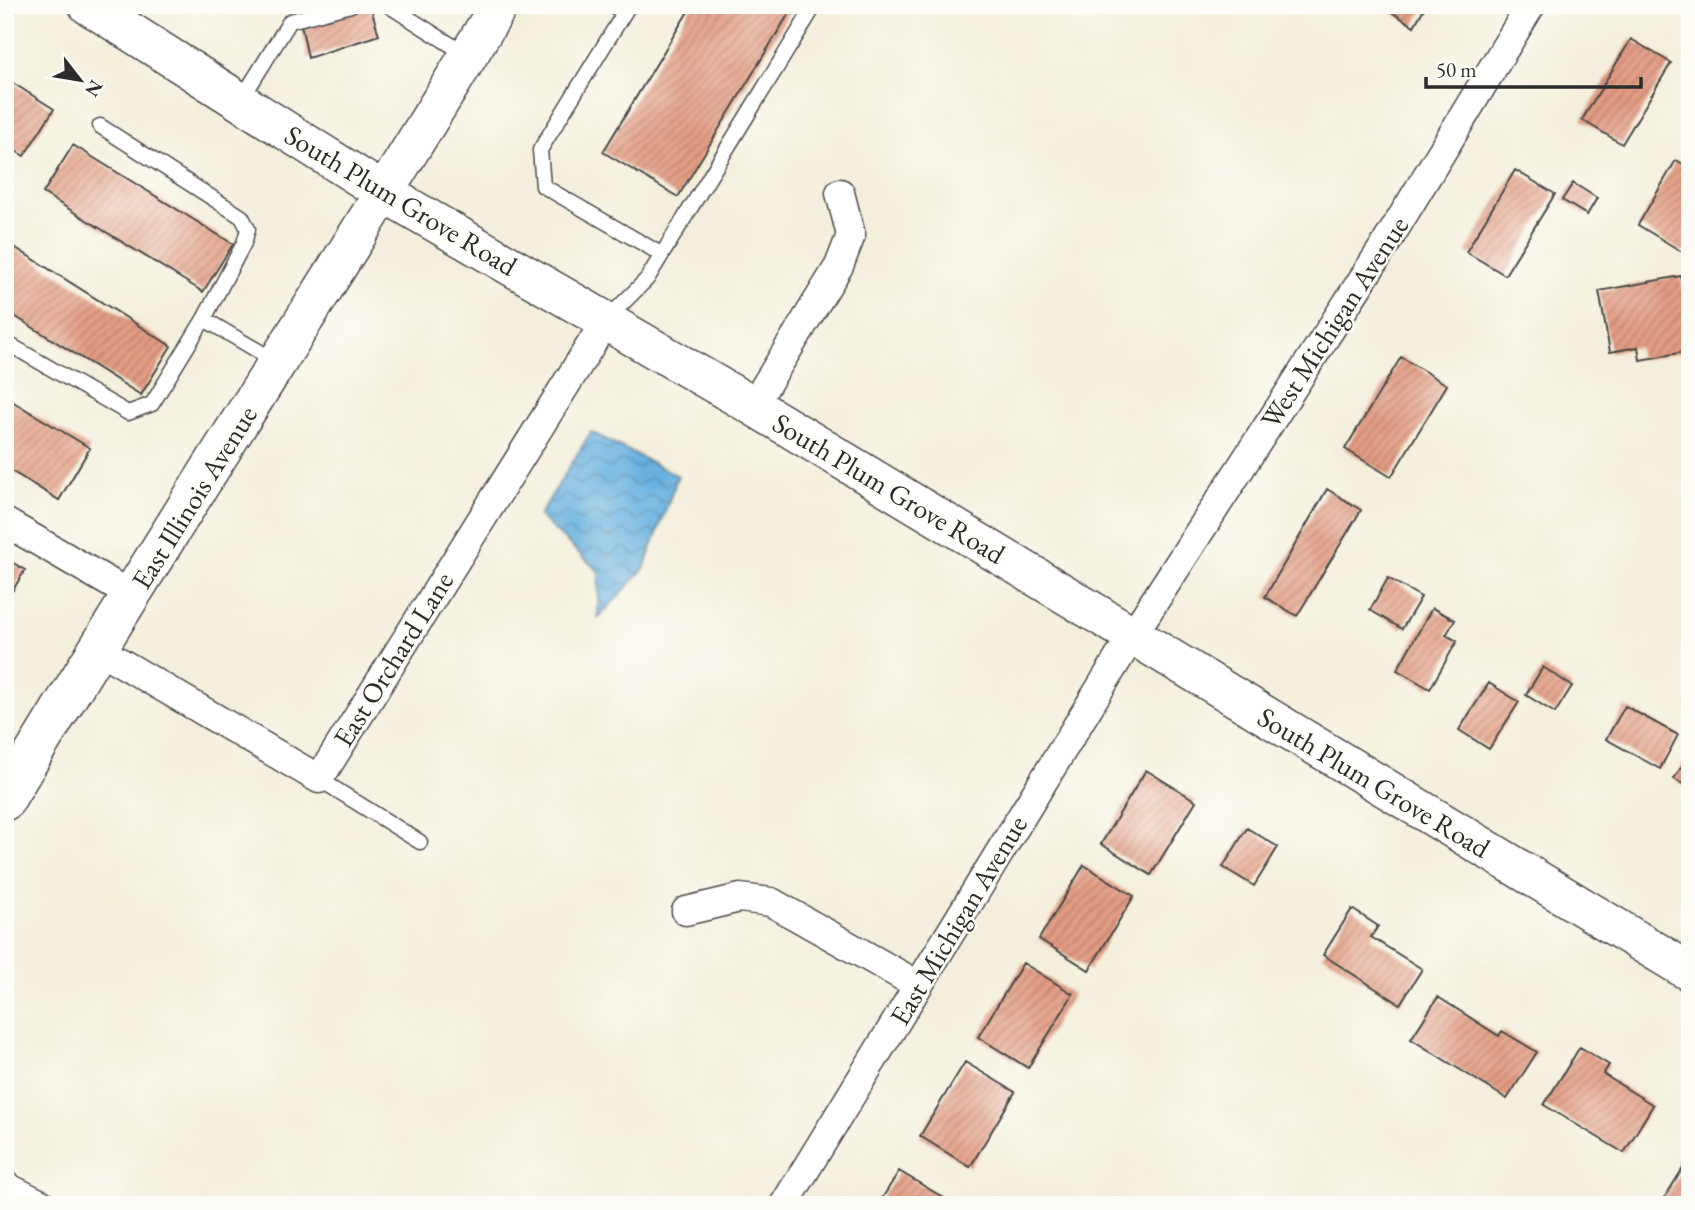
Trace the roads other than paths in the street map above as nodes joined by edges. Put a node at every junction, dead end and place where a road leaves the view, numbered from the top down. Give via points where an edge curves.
1 (88, 5) edge
2 (351, 5) edge
3 (388, 5) edge
4 (499, 5) edge
5 (815, 5) edge
6 (1531, 5) edge
7 (622, 8) edge
8 (469, 56) junction
9 (240, 102) junction
10 (100, 126) dead end
11 (840, 193) dead end
12 (386, 194) junction
13 (661, 254) junction
14 (204, 319) junction
15 (605, 322) junction
16 (5, 342) edge
17 (278, 362) junction
18 (753, 407) junction
19 (5, 522) edge
20 (131, 596) junction
21 (1132, 635) junction
22 (96, 648) junction
23 (319, 779) junction
24 (5, 802) edge
25 (420, 842) dead end
26 (686, 911) dead end
27 (1690, 972) edge
28 (918, 985) junction
29 (5, 1185) edge
30 (43, 1205) edge
31 (784, 1205) edge

1 - 9 main road, South Plum Grove Road
2 - 9 lane via 290,21
3 - 8 lane
4 - 8 main road, East Illinois Avenue
5 - 13 lane
6 - 21 street, West Michigan Avenue via 1388,240
7 - 13 lane via 540,149 542,186
8 - 12 main road, East Illinois Avenue
9 - 12 main road, South Plum Grove Road
10 - 14 lane via 242,217 248,229 244,243
11 - 18 street via 851,235 839,266
12 - 15 main road, South Plum Grove Road
12 - 17 main road, East Illinois Avenue
13 - 15 lane via 647,279
14 - 16 lane via 152,404 128,413
14 - 17 lane
15 - 18 main road, South Plum Grove Road
15 - 23 street, East Orchard Lane
17 - 20 main road, East Illinois Avenue
18 - 21 main road, South Plum Grove Road
19 - 20 street
20 - 22 main road, East Illinois Avenue
21 - 27 main road, South Plum Grove Road
21 - 28 street, East Michigan Avenue
22 - 23 street, East Orchard Lane
22 - 24 main road, East Illinois Avenue
23 - 25 lane
26 - 28 street via 740,898 771,902
28 - 31 street, East Michigan Avenue
29 - 30 street

